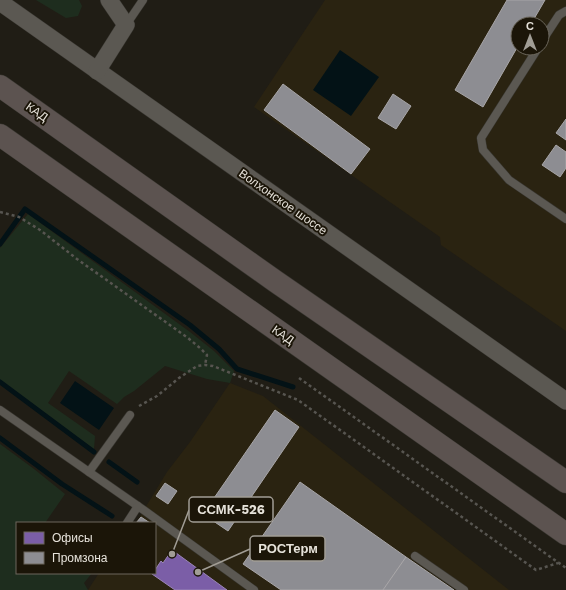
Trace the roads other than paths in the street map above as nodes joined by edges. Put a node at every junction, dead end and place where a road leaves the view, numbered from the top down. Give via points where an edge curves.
1 (109, 0) edge
2 (142, 0) edge
3 (0, 2) edge
4 (566, 11) edge
5 (126, 25) junction
6 (550, 29) edge
7 (533, 56) edge
8 (97, 71) junction
9 (0, 86) edge
10 (0, 135) edge
11 (566, 219) edge
12 (566, 401) edge
13 (0, 410) edge
14 (130, 415) road end
15 (89, 472) junction
16 (566, 482) edge
17 (138, 506) junction
18 (127, 522) edge
19 (566, 534) edge
20 (415, 556) dead end
21 (254, 590) edge
22 (464, 590) edge

1 - 5 street
2 - 5 lane
3 - 8 street, Волхонское шоссе
4 - 6 lane via 559,15
5 - 8 street
7 - 11 lane via 481,138 483,150 509,180
8 - 12 street, Волхонское шоссе
9 - 16 highway, КАД via 275,281
10 - 19 highway, КАД
13 - 15 lane
14 - 15 lane
15 - 17 lane
17 - 18 lane
17 - 21 lane
20 - 22 lane

